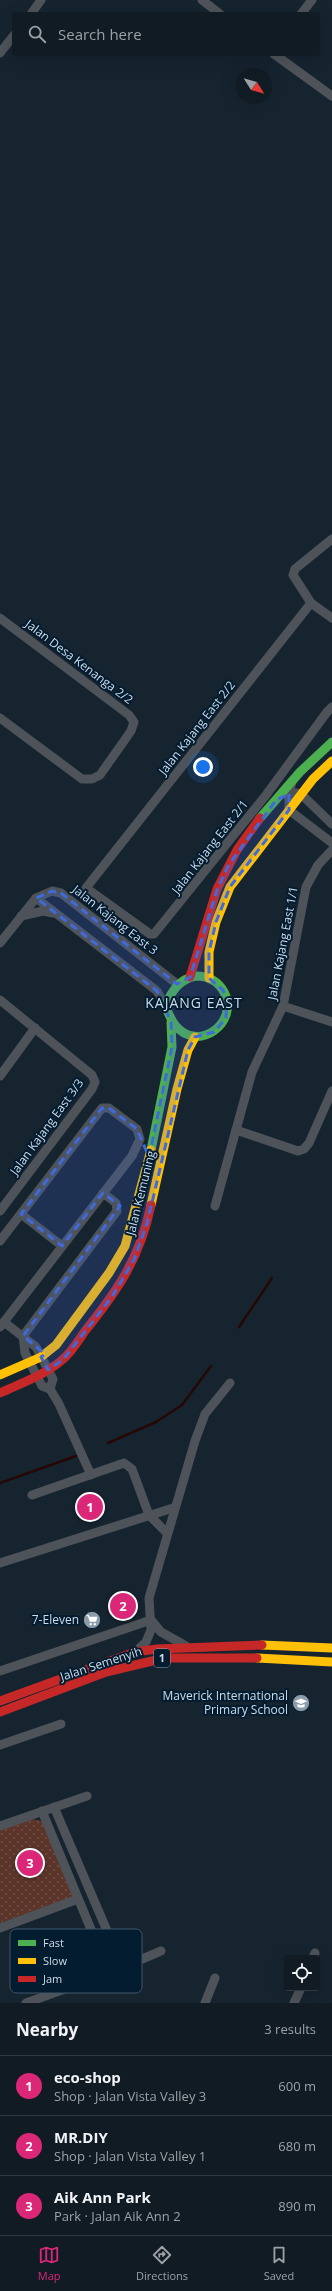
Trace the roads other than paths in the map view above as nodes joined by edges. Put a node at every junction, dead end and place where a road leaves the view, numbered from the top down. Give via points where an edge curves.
1 (41, 0) edge
2 (312, 0) edge
3 (209, 2) edge
4 (32, 12) edge
5 (218, 12) edge
6 (302, 12) edge
7 (12, 38) edge
8 (0, 53) edge
9 (277, 56) edge
10 (332, 96) edge
11 (332, 539) edge
12 (311, 603) junction
13 (0, 618) edge
14 (332, 618) edge
15 (332, 707) edge
16 (0, 718) edge
17 (332, 742) edge
18 (332, 761) edge
19 (293, 779) junction
20 (289, 794) junction
21 (301, 794) junction
22 (276, 800) junction
23 (289, 810) junction
24 (332, 824) edge
25 (332, 843) edge
26 (332, 850) edge
27 (86, 888) joint
28 (36, 898) junction
29 (56, 914) junction
30 (22, 916) junction
31 (0, 943) edge
32 (190, 977) junction
33 (209, 978) junction
34 (177, 984) junction
35 (0, 1000) edge
36 (165, 1006) junction
37 (283, 1006) junction
38 (172, 1022) junction
39 (332, 1022) edge
40 (35, 1028) junction
41 (195, 1037) junction
42 (0, 1076) edge
43 (332, 1091) edge
44 (236, 1130) junction
45 (153, 1142) junction
46 (132, 1156) junction
47 (103, 1193) junction
48 (1, 1206) edge
49 (215, 1206) dead end
50 (21, 1214) junction
51 (0, 1241) edge
52 (62, 1246) junction
53 (2, 1325) edge
54 (23, 1336) junction
55 (56, 1345) junction
56 (36, 1347) junction
57 (24, 1353) junction
58 (41, 1357) junction
59 (63, 1360) junction
60 (30, 1363) junction
61 (14, 1370) junction
62 (48, 1370) junction
63 (0, 1375) edge
64 (37, 1376) junction
65 (53, 1379) junction
66 (230, 1383) dead end
67 (23, 1384) junction
68 (46, 1387) junction
69 (0, 1393) edge
70 (91, 1475) junction
71 (32, 1495) dead end
72 (174, 1508) junction
73 (149, 1515) junction
74 (167, 1533) junction
75 (0, 1563) edge
76 (151, 1620) junction
77 (187, 1646) junction
78 (332, 1648) edge
79 (135, 1652) junction
80 (332, 1662) edge
81 (0, 1671) edge
82 (0, 1701) edge
83 (0, 1712) edge
84 (62, 1724) dead end
85 (0, 1745) edge
86 (87, 1796) dead end
87 (54, 1808) junction
88 (42, 1812) junction
89 (0, 1826) edge
90 (78, 1899) junction
91 (0, 1928) edge
92 (91, 1929) edge
93 (105, 1929) edge
94 (162, 1951) dead end
95 (142, 1960) edge
96 (215, 1978) dead end
97 (299, 1991) edge
98 (54, 1993) edge
99 (26, 2003) edge
100 (205, 2003) edge
101 (294, 2003) edge

1 - 4 street
2 - 6 street
3 - 5 street
7 - 8 street
9 - 10 street
11 - 12 street via 295,570 293,575
12 - 14 street
12 - 27 street, Jalan Kajang East 2/2
13 - 16 street, Jalan Desa Kenanga 2/2 via 129,715 134,722 131,731 100,775 92,779 82,779
15 - 27 street, Jalan Kajang East 2/1 via 266,795 154,934 150,934
17 - 19 street via 313,757
18 - 21 street
19 - 20 street
19 - 22 street
20 - 21 street
20 - 22 street
20 - 23 street
21 - 23 street
21 - 24 street
22 - 32 street via 228,866 216,890
23 - 25 street
23 - 33 street via 230,887 216,922 209,952
26 - 37 street, Jalan Kajang East 1/1 via 318,866 306,887
28 - 29 street
28 - 30 street
28 - 34 street, Jalan Kajang East 3 via 52,891 62,893
29 - 30 street via 43,911
29 - 36 street via 157,991
30 - 31 street
32 - 33 street
32 - 34 street
33 - 41 street via 224,990 228,1008 221,1026 214,1032
34 - 36 street
35 - 40 street
36 - 38 street
37 - 39 street
37 - 44 street, Jalan Kajang East 1/1 via 252,1072
38 - 41 street via 186,1035
38 - 45 street, Jalan Kemuning via 172,1048
40 - 42 street
40 - 48 street, Jalan Kajang East 3/3 via 92,1075 94,1082 92,1089
41 - 59 street, Jalan Kemuning via 188,1050 177,1089 147,1224 134,1260 112,1297
43 - 44 street via 304,1149 298,1151
44 - 49 street, Jalan Kajang East 1/1
45 - 46 street
45 - 55 street, Jalan Kemuning via 125,1246 109,1273
46 - 47 street
46 - 50 street via 140,1139 137,1129 109,1108 102,1108
47 - 52 street
47 - 54 street via 116,1203 117,1210
50 - 51 street
50 - 52 street
52 - 53 street
53 - 54 street
54 - 56 street
54 - 57 street
55 - 56 street
55 - 58 street, Jalan Kemuning
56 - 58 street
57 - 60 street
57 - 61 street
58 - 60 street, Jalan Kemuning
58 - 62 street
59 - 62 street, Jalan Kemuning
59 - 65 street
60 - 61 street, Jalan Kemuning
60 - 64 street
61 - 63 street, Jalan Kemuning
62 - 64 street, Jalan Kemuning
62 - 65 street
64 - 67 street, Jalan Kemuning
64 - 68 street
65 - 68 street
66 - 72 street via 206,1414
67 - 68 street
67 - 69 street, Jalan Kemuning
68 - 70 street via 59,1404
70 - 71 street
70 - 73 street via 124,1463 132,1469
72 - 73 street
72 - 74 street
73 - 74 street
73 - 75 street
74 - 76 street via 149,1598
76 - 77 street via 161,1632
76 - 79 street via 151,1630 146,1642
76 - 81 street
77 - 78 street, Jalan Semenyih / 1
77 - 79 street, Jalan Semenyih / 1
79 - 82 street, Jalan Semenyih / 1
80 - 83 street, Jalan Semenyih / 1 via 248,1657 165,1658 106,1672
84 - 85 street
86 - 87 street
87 - 88 street
87 - 93 street
88 - 89 street
88 - 90 street
90 - 91 street
90 - 92 street
94 - 95 street
96 - 100 street
97 - 101 street
98 - 99 street

